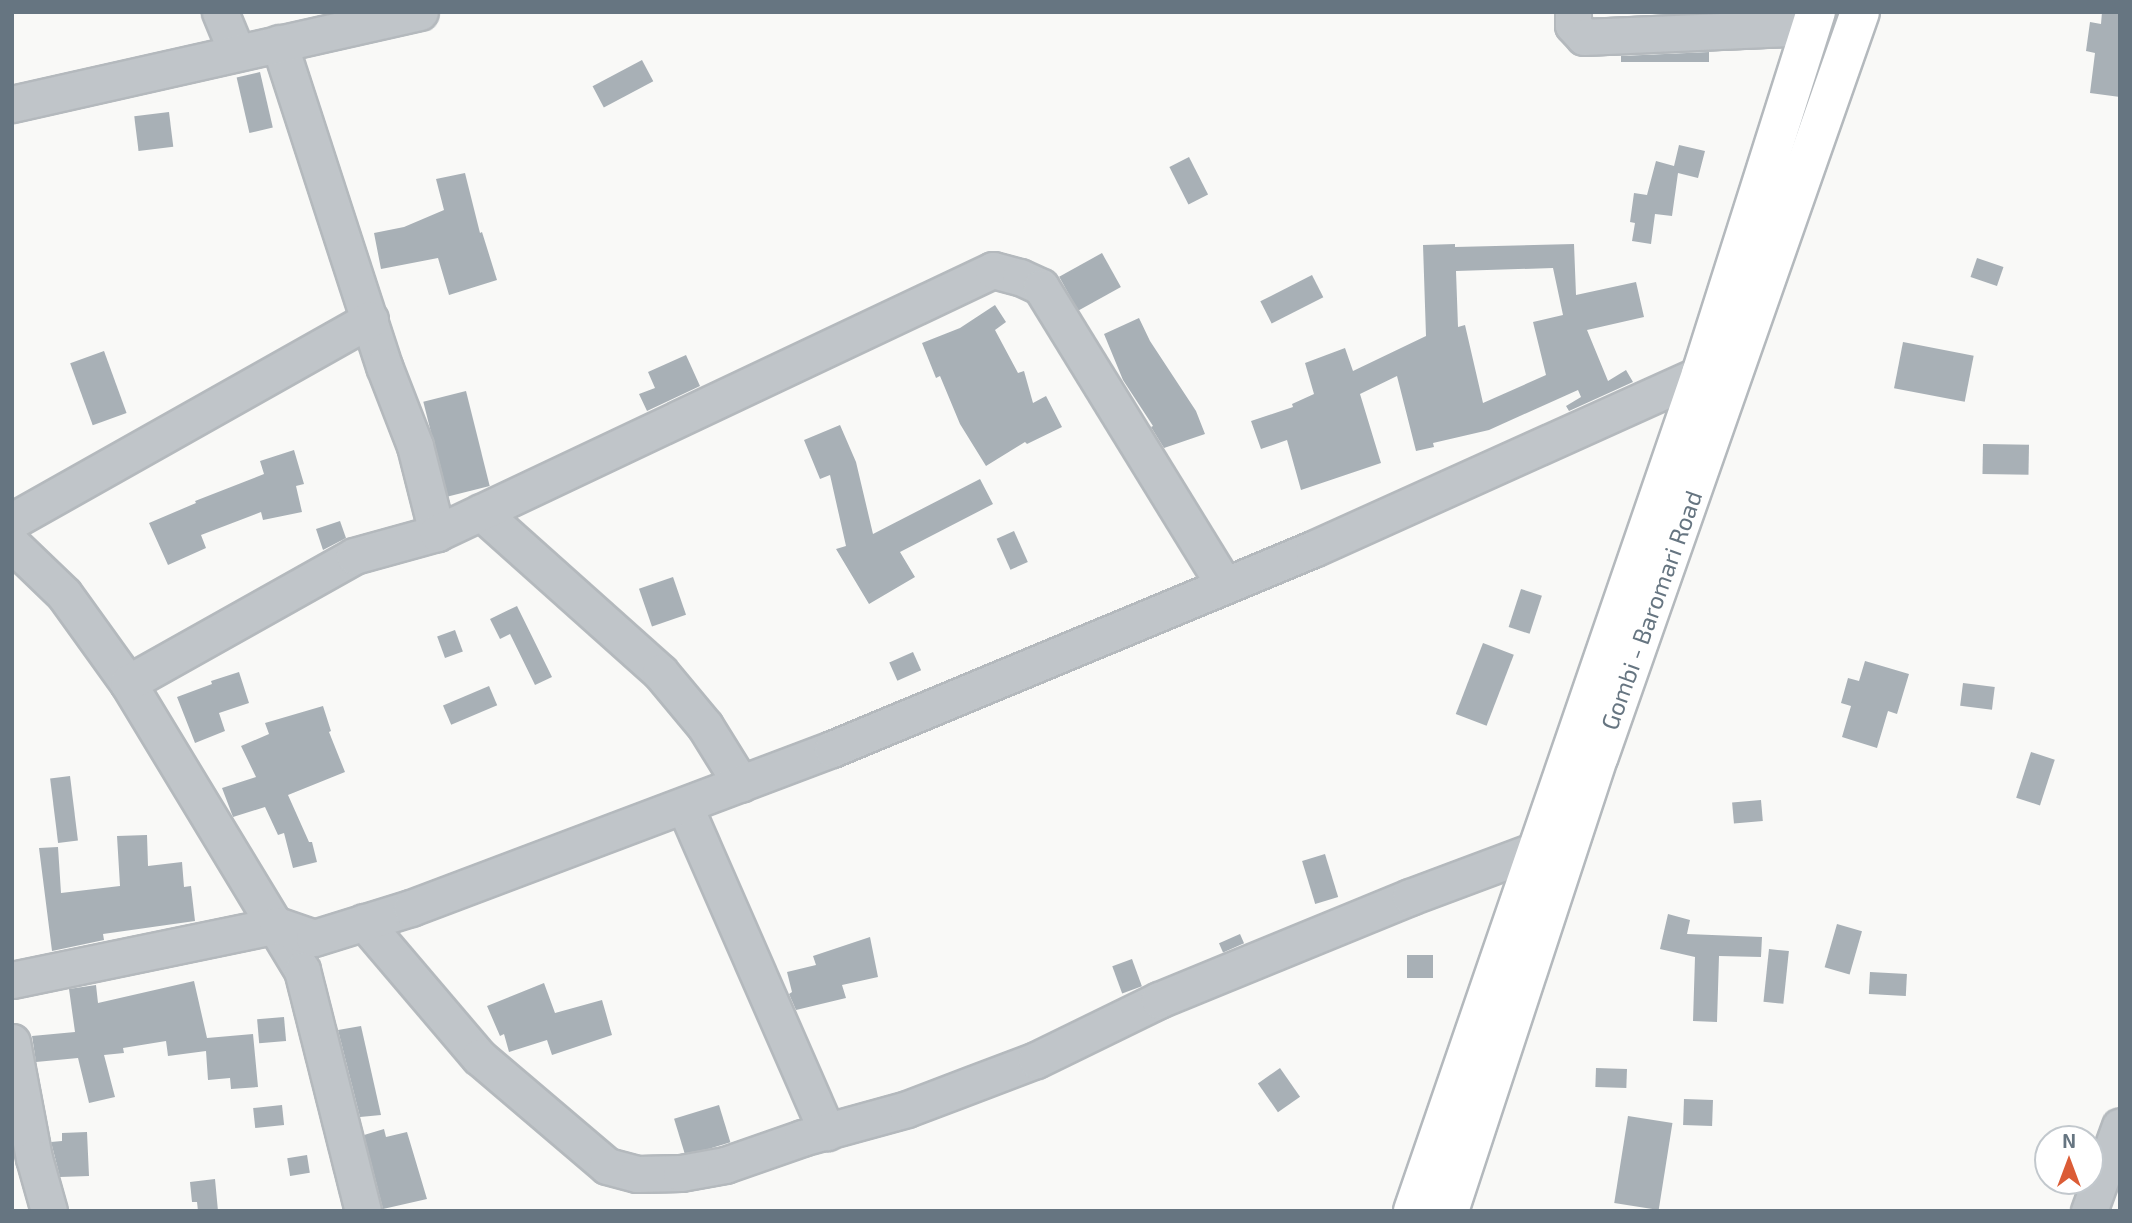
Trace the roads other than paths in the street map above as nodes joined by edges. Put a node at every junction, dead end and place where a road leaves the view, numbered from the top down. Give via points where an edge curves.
1 (220, 12) edge
2 (420, 12) edge
3 (1573, 12) edge
4 (1860, 12) edge
5 (1814, 20) edge
6 (279, 43) junction
7 (237, 53) junction
8 (12, 104) edge
9 (370, 319) junction
10 (1701, 374) junction
11 (481, 512) junction
12 (12, 521) edge
13 (437, 533) junction
14 (12, 544) edge
15 (1224, 584) junction
16 (128, 684) junction
17 (1586, 752) junction
18 (741, 784) junction
19 (685, 807) junction
20 (1536, 850) junction
21 (364, 922) junction
22 (277, 925) junction
23 (12, 979) edge
24 (12, 1042) edge
25 (2120, 1126) edge
26 (827, 1132) junction
27 (49, 1211) edge
28 (363, 1211) edge
29 (1413, 1211) edge
30 (1449, 1211) edge
31 (2089, 1211) edge

1 - 7 street
2 - 6 street
3 - 5 street via 1573,25 1584,37
4 - 17 main road, Gombi - Baromari Road
5 - 10 main road, Gombi - Baromari Road
6 - 7 street
6 - 9 street
7 - 8 street
9 - 12 street
9 - 13 street via 415,446
10 - 15 street via 1313,549
10 - 17 main road, Gombi - Baromari Road
11 - 13 street
11 - 15 street via 993,270 1041,287
11 - 18 street via 660,672 705,726
13 - 16 street via 354,556
14 - 16 street via 64,594
15 - 18 street
16 - 22 street
17 - 20 main road, Gombi - Baromari Road
17 - 30 main road, Gombi - Baromari Road
18 - 19 street
19 - 21 street
19 - 26 street
20 - 26 street via 1159,1000 1036,1060 906,1109
20 - 29 main road, Gombi - Baromari Road
21 - 22 street via 314,938
21 - 26 street via 479,1057 607,1166 638,1174 681,1173 725,1165
22 - 23 street
22 - 28 street via 302,970
24 - 27 street
25 - 31 street

